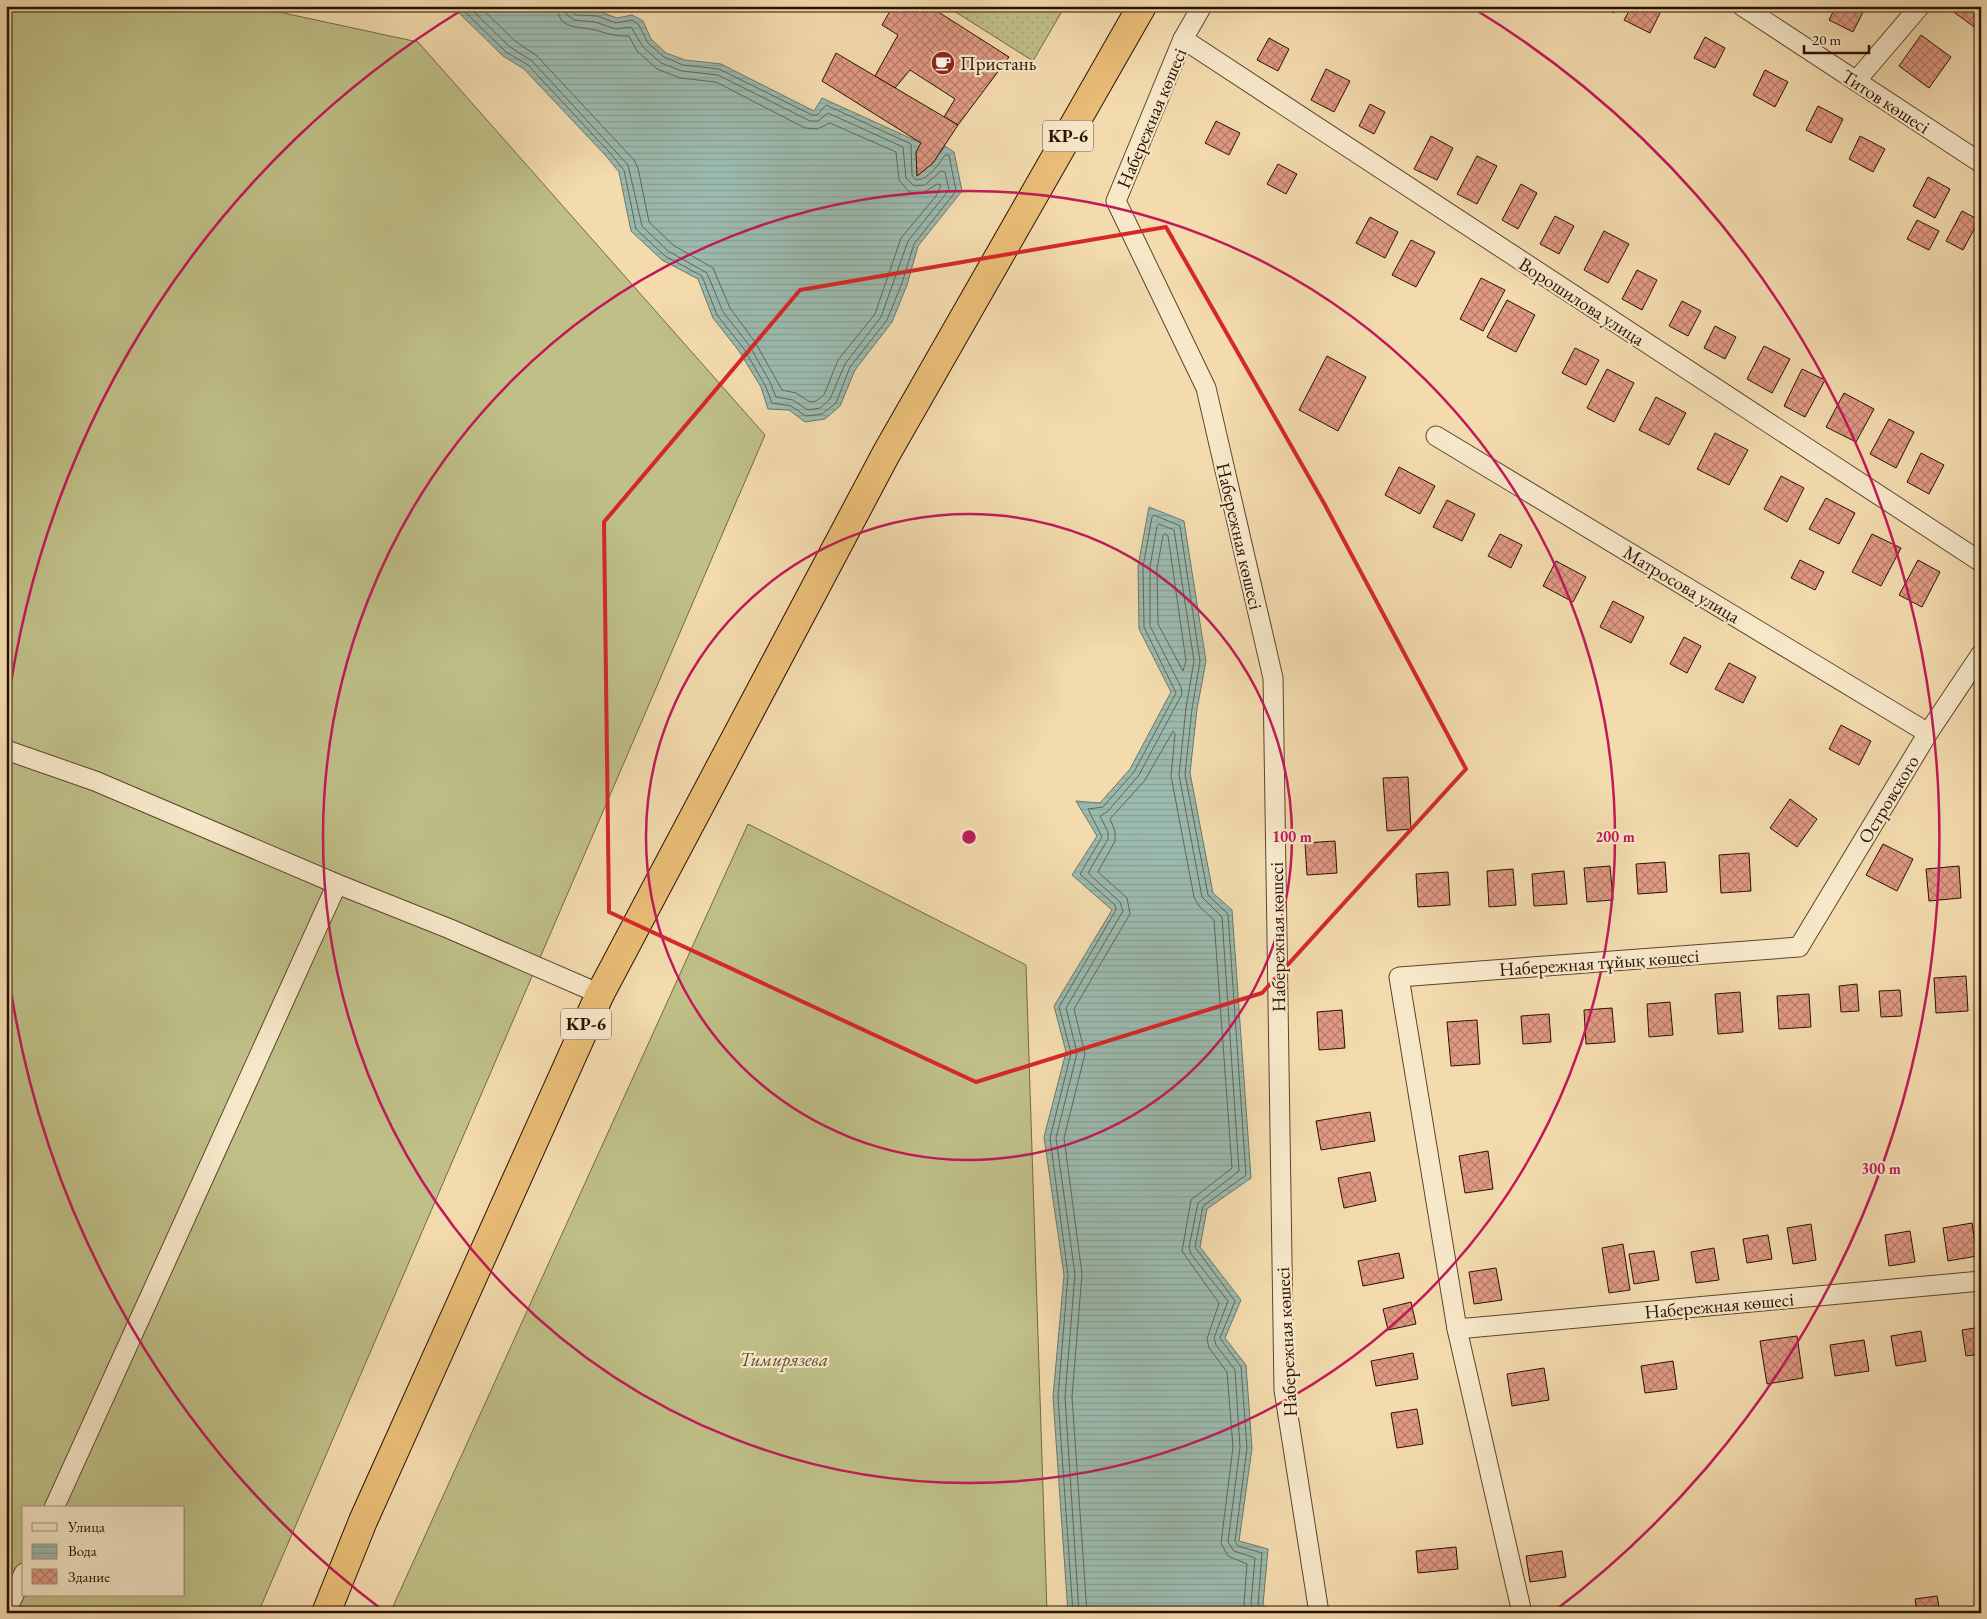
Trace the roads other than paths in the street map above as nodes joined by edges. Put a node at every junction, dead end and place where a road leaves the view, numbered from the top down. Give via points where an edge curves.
1 (1142, 6) edge
2 (1202, 6) edge
3 (1742, 6) edge
4 (1920, 6) edge
5 (1183, 39) junction
6 (1856, 81) junction
7 (1981, 163) edge
8 (1436, 436) dead end
9 (1981, 562) edge
10 (1981, 654) edge
11 (1928, 733) junction
12 (6, 750) edge
13 (337, 884) junction
14 (1799, 947) joint
15 (600, 994) junction
16 (1981, 1280) edge
17 (1458, 1329) junction
18 (55, 1506) edge
19 (22, 1577) edge
20 (6, 1612) edge
21 (326, 1613) edge
22 (1319, 1613) edge
23 (1522, 1613) edge

1 - 15 highway, KP-6 via 886,454
2 - 5 street, Набережная көшесі
3 - 6 street, Титов көшесі
4 - 6 street
5 - 9 street, Ворошилова улица
5 - 22 street, Набережная көшесі via 1116,201 1206,388 1273,678 1284,1390
6 - 7 street, Титов көшесі
8 - 11 street, Матросова улица
10 - 11 street, Островского
11 - 14 street, Островского
12 - 13 street via 95,781
13 - 15 street via 459,932
13 - 18 street
14 - 17 street, Набережная тұйық көшесі via 1399,977
15 - 21 highway, KP-6 via 367,1512
16 - 17 street, Набережная көшесі
17 - 23 street
19 - 20 street

